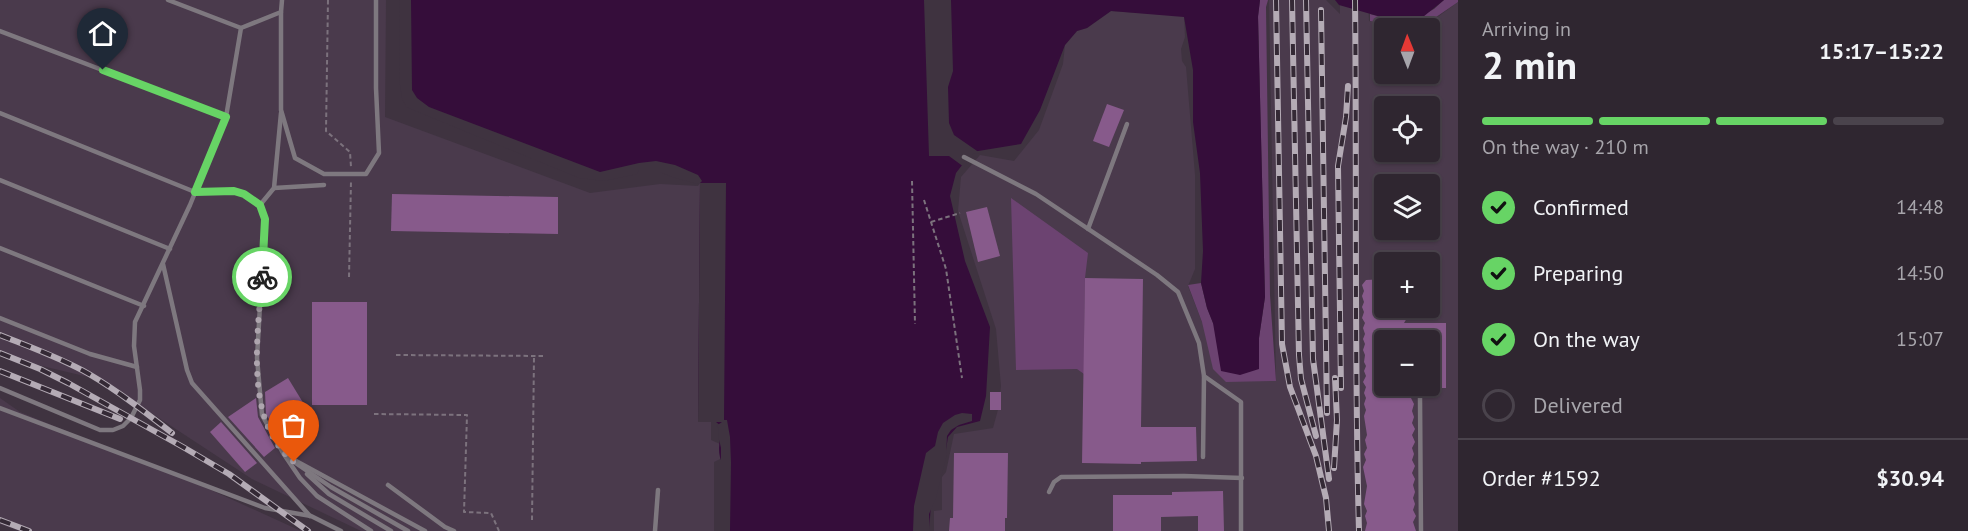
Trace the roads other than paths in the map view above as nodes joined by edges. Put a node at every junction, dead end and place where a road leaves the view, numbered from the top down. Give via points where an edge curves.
1 (168, 0) edge
2 (282, 0) edge
3 (376, 0) edge
4 (281, 12) junction
5 (241, 28) junction
6 (0, 31) edge
7 (281, 110) junction
8 (0, 113) edge
9 (226, 117) junction
10 (1127, 124) dead end
11 (964, 157) dead end
12 (0, 180) edge
13 (324, 185) dead end
14 (274, 188) junction
15 (195, 192) junction
16 (260, 205) junction
17 (1088, 229) junction
18 (0, 248) edge
19 (170, 249) junction
20 (163, 264) junction
21 (144, 306) junction
22 (0, 318) edge
23 (137, 367) junction
24 (1204, 376) junction
25 (0, 388) edge
26 (1420, 397) dead end
27 (0, 408) edge
28 (283, 453) junction
29 (1203, 457) dead end
30 (305, 471) junction
31 (1242, 478) junction
32 (388, 485) dead end
33 (658, 490) dead end
34 (1049, 492) dead end
35 (311, 516) junction
36 (341, 531) edge
37 (371, 531) edge
38 (391, 531) edge
39 (408, 531) edge
40 (425, 531) edge
41 (454, 531) edge
42 (655, 531) edge
43 (1241, 531) edge
44 (1421, 531) edge

1 - 5 lane
2 - 4 lane
3 - 7 lane via 379,153 366,174 324,174 295,158
4 - 5 lane
4 - 7 lane
5 - 9 lane
6 - 9 lane
7 - 14 lane
8 - 15 lane
9 - 15 lane
10 - 17 lane
11 - 17 lane via 1036,194
12 - 19 lane
13 - 14 lane
14 - 16 lane
15 - 16 lane via 234,191
15 - 19 lane
16 - 28 lane via 265,219 257,358 262,415
17 - 24 lane via 1178,292 1199,343
18 - 21 lane
19 - 20 lane
20 - 21 lane
20 - 35 lane via 192,383
21 - 23 lane via 135,322 133,338
22 - 23 lane via 90,354
23 - 25 lane via 140,400 128,422 113,430 100,430
24 - 29 lane
24 - 31 lane via 1241,402
26 - 44 lane
27 - 35 lane via 265,508
28 - 30 lane
28 - 37 lane via 317,496
28 - 40 lane
30 - 38 lane via 329,494
30 - 39 lane
31 - 34 lane via 1062,477
31 - 43 lane
32 - 41 lane
33 - 42 lane
35 - 36 lane

